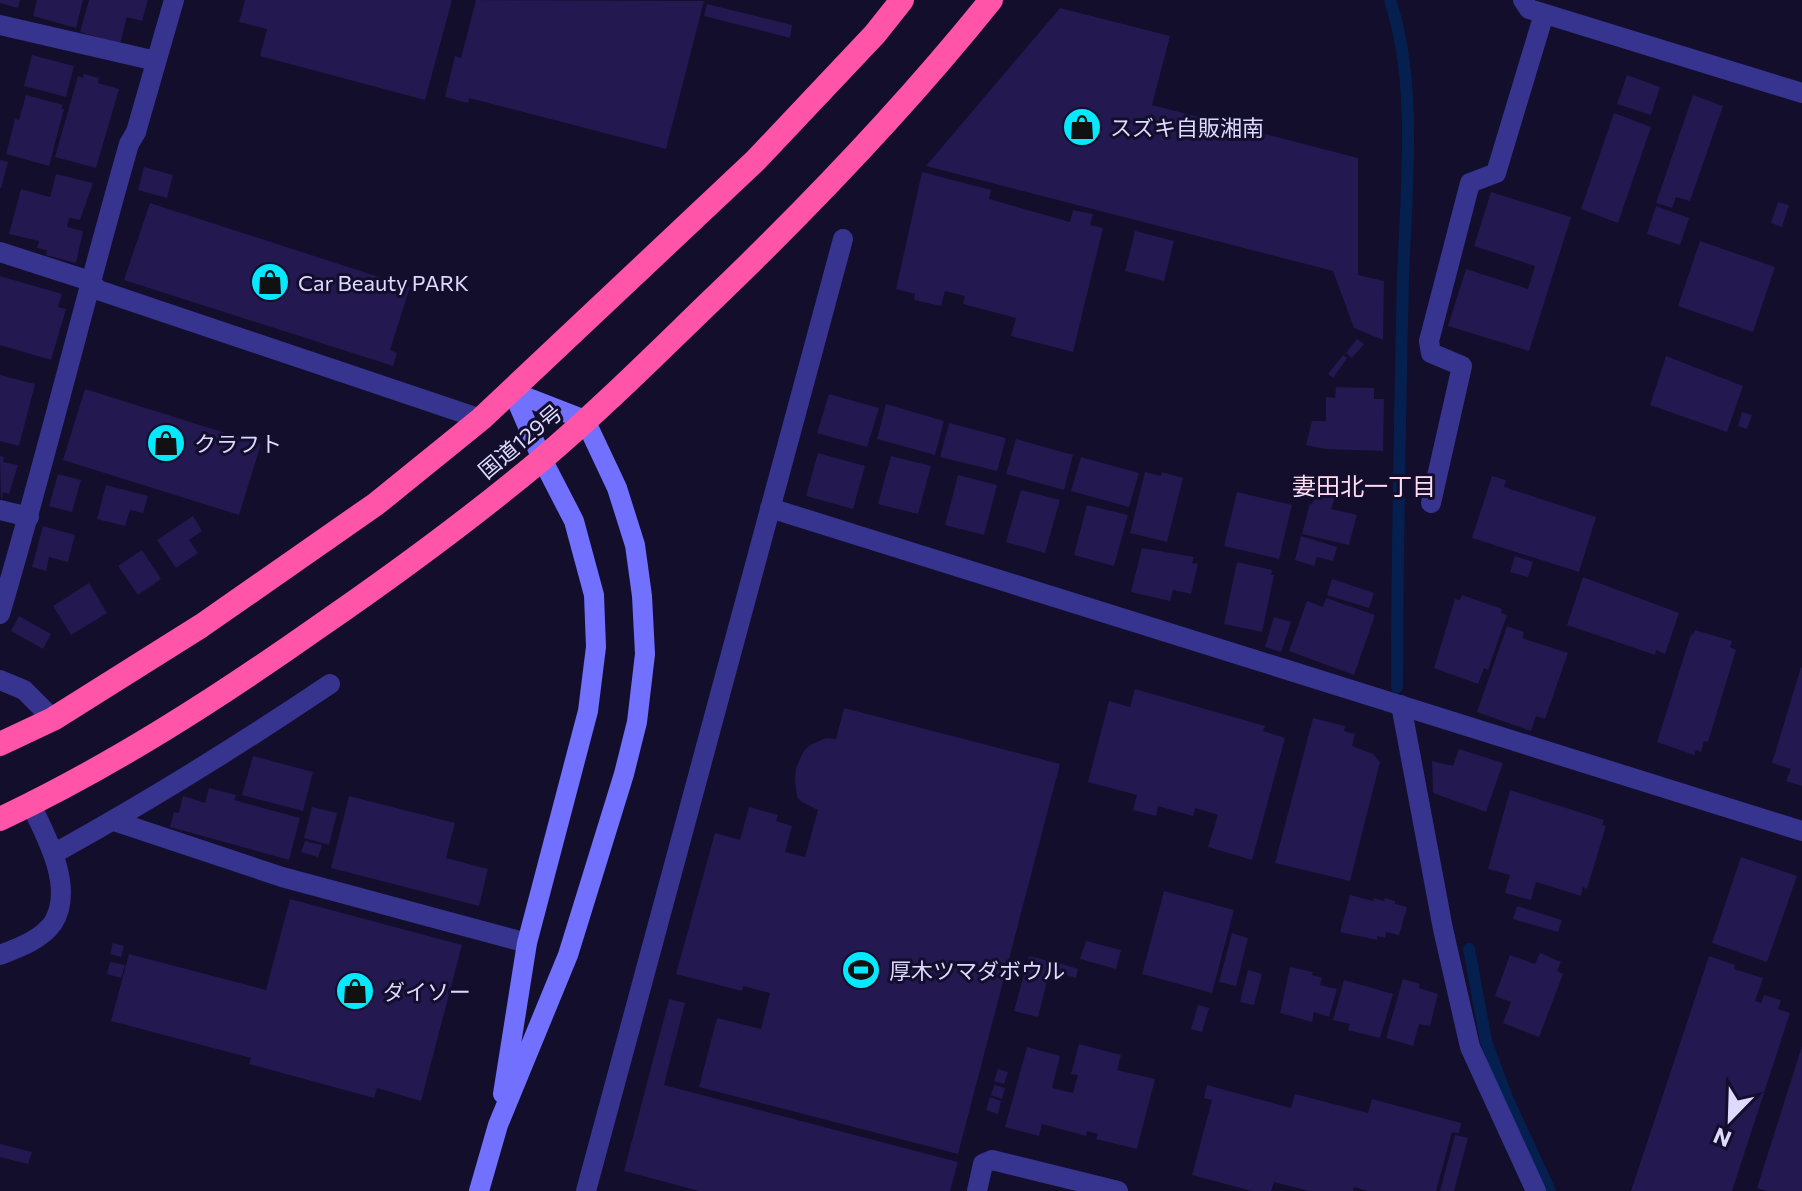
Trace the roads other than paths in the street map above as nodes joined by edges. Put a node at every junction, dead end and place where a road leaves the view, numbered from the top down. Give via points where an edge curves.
1 (174, 0) edge
2 (902, 0) edge
3 (991, 0) edge
4 (1523, 0) edge
5 (1544, 14) junction
6 (0, 25) edge
7 (156, 61) junction
8 (1802, 93) edge
9 (843, 239) dead end
10 (0, 252) edge
11 (90, 281) junction
12 (513, 392) junction
13 (481, 419) junction
14 (585, 420) junction
15 (542, 459) junction
16 (1431, 503) dead end
17 (770, 508) junction
18 (0, 510) edge
19 (29, 517) junction
20 (0, 614) edge
21 (0, 680) edge
22 (330, 684) dead end
23 (1401, 705) junction
24 (53, 719) junction
25 (0, 744) edge
26 (31, 805) junction
27 (0, 819) edge
28 (114, 821) junction
29 (1802, 831) edge
30 (55, 853) junction
31 (527, 943) junction
32 (0, 955) edge
33 (498, 1125) junction
34 (479, 1191) edge
35 (586, 1191) edge
36 (977, 1191) edge
37 (1118, 1191) edge
38 (1536, 1191) edge

1 - 7 street
2 - 12 highway, 国道129号 via 756,160
3 - 14 highway, 国道129号 via 929,77 806,210
4 - 5 street via 1529,9
5 - 8 street
5 - 16 street via 1496,173 1470,183 1429,341 1431,353 1462,366
6 - 7 street
7 - 11 street
9 - 17 street
10 - 11 street
11 - 13 street via 98,290
11 - 19 street
12 - 13 highway, 国道129号
12 - 14 street
12 - 15 street
13 - 24 highway, 国道129号 via 376,504 201,626
14 - 15 highway, 国道129号
14 - 33 street via 617,488 635,545 645,654 637,722 568,955
15 - 26 highway, 国道129号 via 418,558 235,686
15 - 31 street via 574,521 584,554 594,595 596,647 585,723
17 - 23 street
17 - 35 street
18 - 19 street
19 - 20 street
21 - 24 street via 24,690
22 - 28 street
23 - 29 street
23 - 38 street via 1470,1047
24 - 25 highway, 国道129号
26 - 27 highway, 国道129号
26 - 30 street
28 - 30 street
28 - 31 street via 282,877
30 - 32 street via 61,898 53,923 27,944
31 - 33 street
33 - 34 street
36 - 37 street via 983,1164 992,1160

